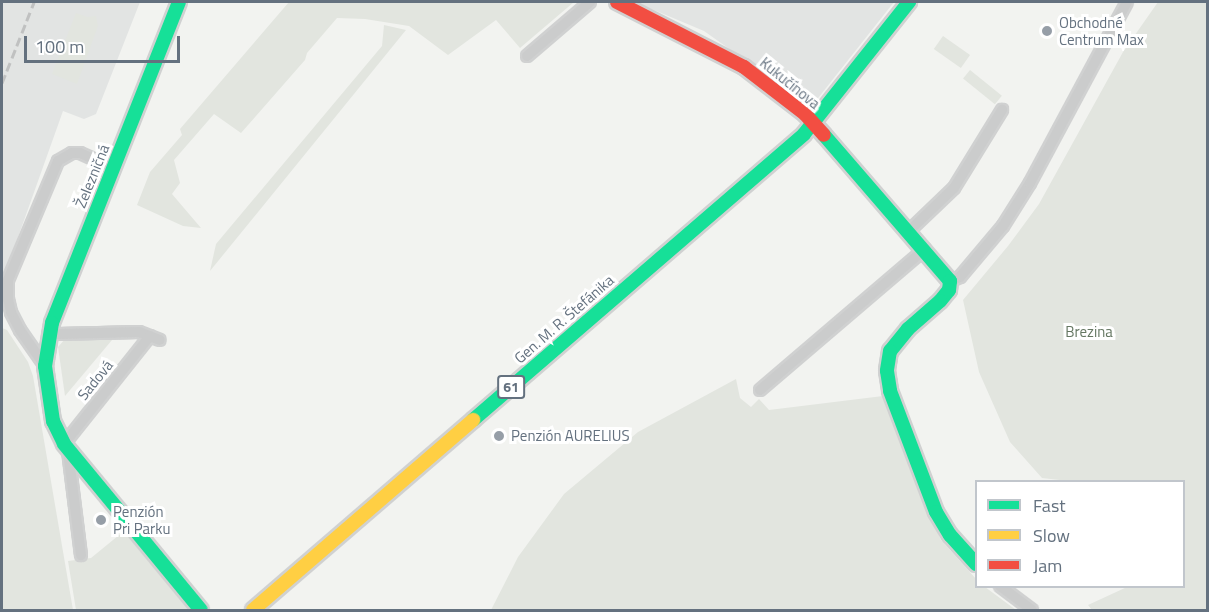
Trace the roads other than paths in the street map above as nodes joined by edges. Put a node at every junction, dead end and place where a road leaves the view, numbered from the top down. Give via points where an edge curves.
1 (179, 2) edge
2 (590, 2) edge
3 (617, 2) edge
4 (909, 2) edge
5 (1127, 2) edge
6 (527, 56) dead end
7 (1002, 110) dead end
8 (814, 123) junction
9 (113, 168) junction
10 (909, 231) junction
11 (925, 249) junction
12 (950, 281) junction
13 (49, 331) junction
14 (45, 366) junction
15 (760, 390) dead end
16 (66, 447) junction
17 (81, 555) dead end
18 (975, 563) edge
19 (1003, 588) edge
20 (201, 610) edge
21 (253, 610) edge
22 (1032, 610) edge

1 - 9 street, Železničná
2 - 6 street
3 - 8 street, Kukučínova via 744,67
4 - 8 street, 61
5 - 12 street via 1003,226 960,277
7 - 10 street via 954,188
8 - 10 street, Kukučínova
8 - 21 street, Gen. M. R. Štefánika / 61
9 - 13 street, Železničná
9 - 14 street via 80,153 58,161 8,280 11,312
10 - 11 street, Kukučínova
11 - 12 street, Kukučínova
11 - 15 street
12 - 18 street via 949,290 940,301 890,351 887,371 936,512
13 - 14 street, Železničná
13 - 16 street, Sadová via 139,332 155,338
14 - 16 street, Železničná via 53,421
16 - 17 street
16 - 20 street, Železničná
19 - 22 street

